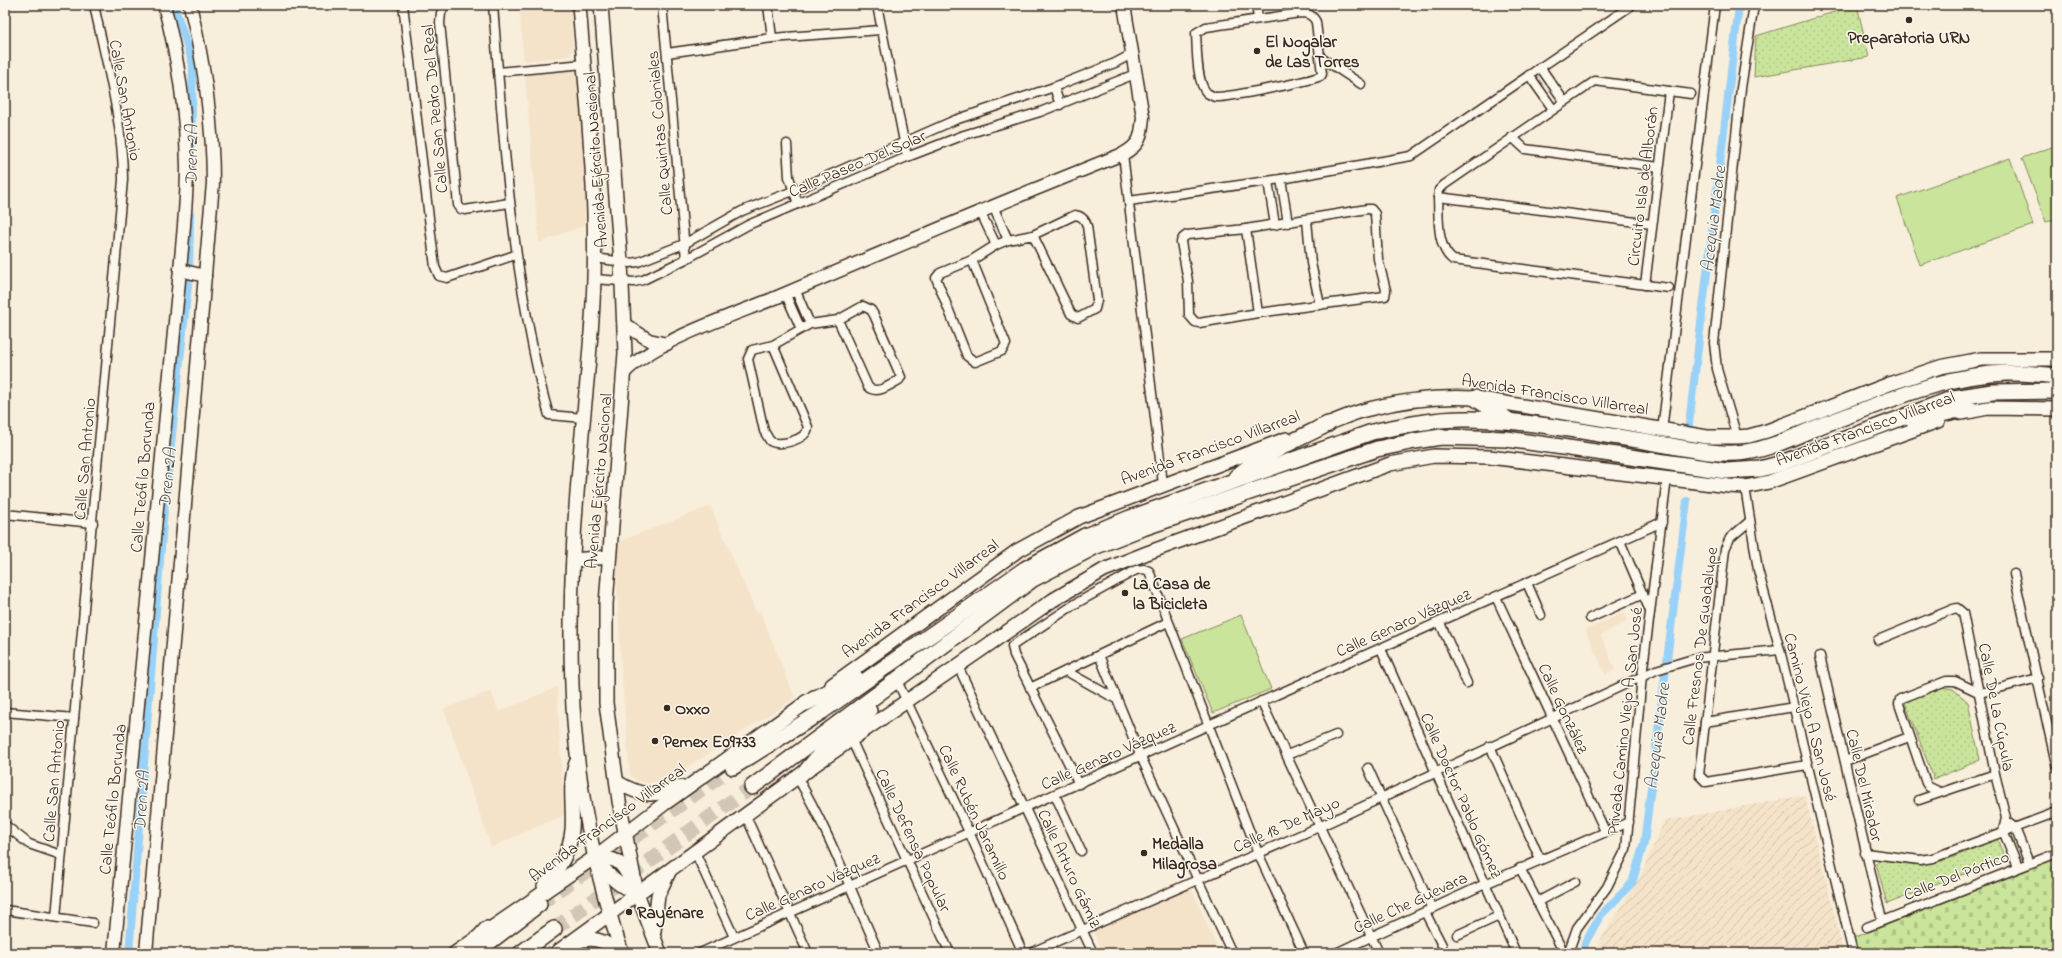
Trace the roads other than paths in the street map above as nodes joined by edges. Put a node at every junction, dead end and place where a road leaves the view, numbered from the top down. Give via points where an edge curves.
1 (94, 5) edge
2 (164, 5) edge
3 (190, 5) edge
4 (403, 5) edge
5 (445, 5) edge
6 (493, 5) edge
7 (579, 5) edge
8 (601, 5) edge
9 (662, 5) edge
10 (768, 5) edge
11 (877, 5) edge
12 (1124, 5) edge
13 (1256, 5) edge
14 (1632, 5) edge
15 (1715, 5) edge
16 (1754, 5) edge
17 (1258, 18) junction
18 (881, 30) junction
19 (772, 38) junction
20 (667, 52) junction
21 (1132, 54) junction
22 (1320, 57) junction
23 (584, 64) junction
24 (1540, 67) junction
25 (498, 72) junction
26 (1135, 74) junction
27 (1529, 75) junction
28 (1361, 84) dead end
29 (1054, 87) junction
30 (1669, 91) junction
31 (1691, 94) dead end
32 (1564, 101) junction
33 (1060, 105) junction
34 (1553, 109) junction
35 (1512, 137) junction
36 (903, 143) junction
37 (786, 144) dead end
38 (1123, 154) junction
39 (907, 157) junction
40 (1659, 167) junction
41 (1281, 179) junction
42 (1268, 181) junction
43 (793, 191) junction
44 (1438, 197) junction
45 (1129, 201) junction
46 (509, 203) junction
47 (798, 204) junction
48 (993, 206) junction
49 (980, 211) junction
50 (1307, 220) junction
51 (1288, 223) junction
52 (1652, 224) junction
53 (1275, 225) junction
54 (1246, 229) junction
55 (1033, 235) junction
56 (1008, 240) junction
57 (684, 244) junction
58 (996, 245) junction
59 (515, 255) junction
60 (595, 258) junction
61 (686, 259) junction
62 (972, 260) junction
63 (621, 262) junction
64 (182, 271) junction
65 (202, 275) junction
66 (594, 279) junction
67 (622, 281) junction
68 (1645, 285) junction
69 (1668, 288) dead end
70 (790, 291) junction
71 (1320, 305) junction
72 (1258, 313) junction
73 (838, 320) junction
74 (624, 324) junction
75 (810, 324) junction
76 (801, 329) junction
77 (667, 344) junction
78 (773, 345) junction
79 (2057, 359) edge
80 (624, 373) junction
81 (2057, 376) edge
82 (2057, 391) edge
83 (1475, 398) junction
84 (2057, 409) edge
85 (1972, 410) junction
86 (584, 418) junction
87 (1509, 421) junction
88 (1328, 424) junction
89 (1662, 430) junction
90 (1737, 437) junction
91 (1832, 442) junction
92 (1668, 478) junction
93 (1163, 484) junction
94 (1226, 485) junction
95 (1745, 487) junction
96 (5, 514) edge
97 (1750, 521) junction
98 (1662, 522) junction
99 (93, 523) junction
100 (1620, 541) junction
101 (609, 557) junction
102 (573, 560) junction
103 (2014, 574) dead end
104 (1527, 583) junction
105 (1643, 594) junction
106 (1496, 597) junction
107 (1651, 612) junction
108 (1540, 615) dead end
109 (1590, 618) dead end
110 (1168, 622) junction
111 (1440, 623) junction
112 (925, 639) junction
113 (952, 639) junction
114 (1878, 640) dead end
115 (1382, 649) junction
116 (1780, 650) junction
117 (1098, 655) junction
118 (1820, 656) dead end
119 (1712, 657) junction
120 (958, 666) junction
121 (1066, 671) junction
122 (1642, 676) junction
123 (2038, 678) junction
124 (1467, 683) dead end
125 (899, 685) junction
126 (1030, 688) junction
127 (1980, 693) junction
128 (1116, 699) junction
129 (1261, 701) junction
130 (907, 702) junction
131 (806, 703) junction
132 (1794, 707) junction
133 (5, 712) edge
134 (820, 712) junction
135 (74, 718) junction
136 (1553, 719) junction
137 (780, 720) junction
138 (1705, 722) junction
139 (1209, 726) junction
140 (826, 731) junction
141 (1336, 735) dead end
142 (1909, 737) junction
143 (851, 739) junction
144 (1490, 746) junction
145 (1287, 755) junction
146 (1141, 757) junction
147 (577, 759) junction
148 (1845, 761) junction
149 (1806, 765) junction
150 (733, 767) tunnel mouth
151 (1368, 768) dead end
152 (2057, 768) edge
153 (1434, 772) junction
154 (802, 773) junction
155 (1995, 774) junction
156 (697, 780) junction
157 (616, 782) junction
158 (1079, 784) junction
159 (752, 787) tunnel mouth
160 (1940, 792) junction
161 (1055, 795) junction
162 (1380, 798) junction
163 (1919, 800) dead end
164 (1024, 808) junction
165 (2057, 812) edge
166 (745, 814) junction
167 (2006, 818) junction
168 (1629, 822) junction
169 (5, 825) edge
170 (1321, 826) junction
171 (2014, 827) junction
172 (1605, 831) junction
173 (2003, 831) junction
174 (969, 832) junction
175 (625, 833) junction
176 (1081, 851) dead end
177 (695, 852) junction
178 (1258, 853) junction
179 (1865, 853) junction
180 (2057, 853) edge
181 (61, 855) junction
182 (595, 857) junction
183 (1540, 859) junction
184 (907, 860) junction
185 (2029, 863) junction
186 (2018, 867) junction
187 (1520, 868) junction
188 (670, 870) junction
189 (1197, 880) junction
190 (1575, 882) dead end
191 (1485, 884) junction
192 (848, 886) junction
193 (637, 893) junction
194 (1537, 902) junction
195 (535, 903) junction
196 (5, 910) edge
197 (1428, 910) junction
198 (790, 913) junction
199 (609, 914) junction
200 (1499, 916) junction
201 (56, 917) junction
202 (1882, 920) junction
203 (93, 923) dead end
204 (1867, 927) dead end
205 (487, 929) junction
206 (554, 929) tunnel mouth
207 (1082, 929) junction
208 (653, 935) junction
209 (1456, 935) dead end
210 (1372, 936) junction
211 (734, 937) junction
212 (1442, 946) dead end
213 (559, 950) edge
214 (114, 953) edge
215 (146, 953) edge
216 (455, 953) edge
217 (465, 953) edge
218 (475, 953) edge
219 (521, 953) edge
220 (617, 953) edge
221 (622, 953) edge
222 (660, 953) edge
223 (700, 953) edge
224 (808, 953) edge
225 (879, 953) edge
226 (950, 953) edge
227 (1023, 953) edge
228 (1030, 953) edge
229 (1093, 953) edge
230 (1232, 953) edge
231 (1304, 953) edge
232 (1336, 953) edge
233 (1379, 953) edge
234 (1516, 953) edge
235 (1564, 953) edge
236 (1568, 953) edge
237 (1852, 953) edge

1 - 99 street, Calle San Antonio via 113,95 124,180
2 - 64 main road, Calle Teófilo Borunda via 176,61 185,128 186,189
3 - 65 main road via 208,100 213,160 211,212
4 - 59 street via 435,267 439,276 447,278
5 - 46 street, Calle San Pedro Del Real via 440,23 458,205 465,210
6 - 25 street
7 - 23 main road, Avenida Ejército Nacional
8 - 63 main road, Avenida Ejército Nacional
9 - 20 street, Calle Quintas Coloniales
10 - 19 street
11 - 18 street
12 - 21 main road
13 - 17 street
14 - 24 street
15 - 89 street
16 - 90 street via 1738,118 1714,343 1717,369
17 - 22 street via 1300,13 1312,16 1316,22
17 - 22 street via 1206,27 1196,33 1200,72 1203,87 1208,94 1215,97 1238,94 1318,78 1322,74
18 - 19 street
18 - 36 street
19 - 20 street
20 - 57 street, Calle Quintas Coloniales
21 - 26 main road
21 - 29 street, Calle Paseo Del Solar
22 - 28 street
23 - 25 street
23 - 60 main road, Avenida Ejército Nacional via 592,161
24 - 27 street
24 - 32 street
25 - 46 street
26 - 33 street, Calle Paseo Del Solar
26 - 38 main road via 1143,117 1142,135 1135,147
27 - 34 street
27 - 41 street via 1411,156
29 - 33 street
29 - 36 street, Calle Paseo Del Solar via 955,120
30 - 31 street
30 - 32 street via 1595,80
30 - 40 street, Circuito Isla de Alborán
32 - 34 street
33 - 39 street, Calle Paseo Del Solar via 964,135
34 - 35 street
35 - 40 street via 1525,148
35 - 44 street via 1444,185 1439,190
36 - 39 street
36 - 43 street, Calle Paseo Del Solar
37 - 43 street
38 - 45 street
38 - 48 main road
39 - 47 street, Calle Paseo Del Solar
40 - 52 street, Circuito Isla de Alborán
41 - 42 street
41 - 51 street
42 - 45 street
42 - 53 street
43 - 47 street
43 - 57 street, Calle Paseo Del Solar via 742,211
44 - 52 street
44 - 68 street via 1442,247 1446,255 1453,260
45 - 93 street
46 - 59 street
47 - 61 street, Calle Paseo Del Solar via 748,225
48 - 49 main road
48 - 56 street
49 - 58 street
49 - 70 main road
50 - 51 street
50 - 71 street via 1311,263
50 - 71 street via 1367,209 1371,209 1375,214 1377,248 1385,296
51 - 53 street
52 - 68 street, Circuito Isla de Alborán
53 - 54 street
54 - 72 street
54 - 72 street via 1192,234 1183,238 1189,315 1199,323
55 - 55 street via 1075,215 1083,218 1096,300 1092,312 1078,318 1071,314
55 - 56 street
56 - 58 street
57 - 61 street, Calle Quintas Coloniales
57 - 63 street, Calle Paseo Del Solar via 638,262
58 - 62 street
59 - 86 street via 541,389 549,415
60 - 63 street, Calle Paseo Del Solar
60 - 66 main road, Avenida Ejército Nacional
61 - 67 street, Calle Paseo Del Solar via 642,280
62 - 62 street via 940,273 936,278 967,356 975,362 1002,351 1006,344
63 - 67 main road, Avenida Ejército Nacional
64 - 65 main road
64 - 214 main road, Calle Teófilo Borunda
65 - 215 main road
66 - 67 street, Calle Paseo Del Solar
66 - 86 main road, Avenida Ejército Nacional via 591,349
67 - 74 main road, Avenida Ejército Nacional
68 - 69 street
70 - 75 street
70 - 76 street
70 - 77 main road
71 - 72 street
73 - 73 street via 863,306 871,310 900,374 899,380 877,391 871,390
73 - 75 street
74 - 77 main road via 649,340
74 - 80 main road, Avenida Ejército Nacional
75 - 76 street
76 - 78 street
77 - 80 main road via 641,358
78 - 78 street via 808,427 808,432 804,436 779,444 770,441 764,431 748,358 752,350
79 - 90 main road, Avenida Francisco Villarreal via 1981,359 1940,367 1767,432
80 - 101 main road, Avenida Ejército Nacional
81 - 87 highway, Avenida Francisco Villarreal via 2007,373 1930,386 1776,444 1745,453 1692,449
82 - 91 highway, Avenida Francisco Villarreal via 1992,392 1954,398
83 - 87 highway
83 - 88 main road, Avenida Francisco Villarreal via 1429,398 1368,409
83 - 89 main road, Avenida Francisco Villarreal
84 - 85 main road, Avenida Francisco Villarreal via 2014,407
85 - 91 highway via 1954,410
85 - 95 main road, Avenida Francisco Villarreal via 1785,477
86 - 102 main road, Avenida Ejército Nacional
87 - 94 highway, Avenida Francisco Villarreal via 1469,419 1409,424 1372,432
88 - 93 main road, Avenida Francisco Villarreal
88 - 94 highway via 1256,461
89 - 90 main road, Avenida Francisco Villarreal via 1707,437
91 - 113 highway, Avenida Francisco Villarreal via 1779,464 1744,471 1726,471 1507,439 1441,437 1377,449 1094,547 1033,579
92 - 95 main road, Avenida Francisco Villarreal
92 - 98 street, Privada Camino Viejo A San José
92 - 120 main road, Avenida Francisco Villarreal via 1489,457 1434,456 1390,464 1104,570 1052,600
93 - 131 main road, Avenida Francisco Villarreal via 1079,518 1017,551
94 - 112 highway, Avenida Francisco Villarreal via 1085,536 1025,569
95 - 97 street, Camino Viejo A San José
96 - 99 street
97 - 116 street, Camino Viejo A San José via 1758,570
97 - 119 street, Calle Fresnos De Guadalupe via 1730,538 1725,549
98 - 100 street, Calle Genaro Vázquez
98 - 107 street, Privada Camino Viejo A San José
99 - 135 street, Calle San Antonio
100 - 104 street, Calle Genaro Vázquez
100 - 105 street
101 - 102 main road
101 - 157 main road, Avenida Ejército Nacional via 605,674
102 - 147 main road, Avenida Ejército Nacional via 572,684
103 - 123 street
104 - 106 street, Calle Genaro Vázquez
104 - 108 street
105 - 107 street
105 - 109 street
106 - 111 street, Calle Genaro Vázquez
106 - 136 street, Calle González
107 - 122 street, Privada Camino Viejo A San José
110 - 117 street
110 - 126 street via 1149,571 1136,570 1015,642 1012,651
110 - 139 street
111 - 115 street, Calle Genaro Vázquez
111 - 124 street
112 - 131 highway
112 - 134 highway, Avenida Francisco Villarreal
113 - 125 highway
113 - 140 highway, Avenida Francisco Villarreal
114 - 127 street, Calle De La Cúpula via 1957,608 1964,618
115 - 129 street, Calle Genaro Vázquez
115 - 153 street, Calle Doctor Pablo Gómez
116 - 119 street, Calle 18 De Mayo
116 - 132 street, Camino Viejo A San José
117 - 121 street
117 - 128 street
118 - 148 street, Calle Del Mirador
119 - 122 street, Calle 18 De Mayo via 1696,658
119 - 138 street, Calle Fresnos De Guadalupe
120 - 130 main road, Avenida Francisco Villarreal
120 - 164 street, Calle Arturo Gámiz
121 - 126 street
121 - 128 street
122 - 136 street, Calle 18 De Mayo
122 - 168 street, Privada Camino Viejo A San José
123 - 127 street
123 - 152 street
125 - 130 street, Calle Rubén Jaramillo
125 - 154 highway via 839,736
126 - 158 street
127 - 142 street via 1955,681 1946,681 1903,696 1899,704
127 - 155 street, Calle De La Cúpula
128 - 146 street
129 - 139 street, Calle Genaro Vázquez
129 - 145 street
130 - 143 main road, Avenida Francisco Villarreal
130 - 174 street, Calle Rubén Jaramillo
131 - 137 main road, Avenida Francisco Villarreal
132 - 138 street
132 - 149 street, Camino Viejo A San José
133 - 135 street
134 - 137 main road via 813,709
134 - 140 main road via 826,724
134 - 150 highway, Avenida Francisco Villarreal
135 - 181 street, Calle San Antonio
136 - 144 street, Calle 18 De Mayo
136 - 172 street, Calle González
137 - 156 main road, Avenida Francisco Villarreal
138 - 149 street, Calle Fresnos De Guadalupe via 1699,770 1706,782
139 - 146 street, Calle Genaro Vázquez
139 - 178 street
140 - 154 main road
140 - 159 highway, Avenida Francisco Villarreal
141 - 145 street
142 - 148 street
142 - 160 street via 1926,783
143 - 154 main road, Avenida Francisco Villarreal
143 - 184 street, Calle Defensa Popular
144 - 153 street, Calle 18 De Mayo
144 - 183 street
145 - 170 street
146 - 158 street, Calle Genaro Vázquez
146 - 189 street
147 - 182 main road, Avenida Ejército Nacional
147 - 195 main road via 570,786 570,841 561,865
148 - 179 street, Calle Del Mirador
149 - 237 street, Camino Viejo A San José
151 - 162 street
153 - 162 street, Calle 18 De Mayo
153 - 191 street, Calle Doctor Pablo Gómez
154 - 166 main road, Avenida Francisco Villarreal
154 - 192 street
155 - 160 street
155 - 167 street, Calle De La Cúpula
156 - 157 main road via 664,793 651,795 636,792
156 - 175 main road, Avenida Francisco Villarreal
157 - 175 main road, Avenida Ejército Nacional
158 - 161 street, Calle Genaro Vázquez
160 - 163 street
161 - 164 street, Calle Genaro Vázquez
161 - 176 street
162 - 170 street, Calle 18 De Mayo
162 - 197 street
164 - 174 street, Calle Genaro Vázquez
164 - 207 street, Calle Arturo Gámiz
165 - 171 street
166 - 177 main road, Avenida Francisco Villarreal
166 - 198 street
167 - 171 street, Calle De La Cúpula
167 - 173 street, Calle De La Cúpula
168 - 172 street, Calle Che Guevara
168 - 236 street, Privada Camino Viejo A San José via 1626,849 1607,887 1577,928
169 - 181 street via 29,844
170 - 178 street, Calle 18 De Mayo
170 - 210 street
171 - 173 street
171 - 185 street, Calle De La Cúpula
172 - 183 street, Calle Che Guevara
173 - 179 street via 1933,858 1920,860
173 - 186 street
174 - 184 street, Calle Genaro Vázquez
174 - 227 street, Calle Rubén Jaramillo
175 - 182 main road, Avenida Francisco Villarreal
175 - 193 main road, Avenida Ejército Nacional
177 - 188 main road, Avenida Francisco Villarreal
177 - 211 street
178 - 189 street, Calle 18 De Mayo
178 - 231 street
179 - 202 street, Calle Del Mirador
180 - 185 street, Calle Del Pórtico
181 - 201 street, Calle San Antonio
182 - 193 main road via 610,877 623,888
182 - 195 main road, Avenida Francisco Villarreal
182 - 199 main road, Avenida Ejército Nacional
183 - 187 street, Calle Che Guevara
184 - 192 street, Calle Genaro Vázquez
184 - 226 street, Calle Defensa Popular
185 - 186 street, Calle Del Pórtico
186 - 202 street, Calle Del Pórtico
187 - 191 street, Calle Che Guevara
187 - 194 street
188 - 193 main road, Avenida Francisco Villarreal
188 - 208 main road via 658,895
189 - 207 street, Calle 18 De Mayo
189 - 230 street
190 - 194 street
191 - 197 street, Calle Che Guevara
191 - 200 street, Calle Doctor Pablo Gómez
192 - 198 street, Calle Genaro Vázquez
192 - 225 street
193 - 199 main road, Avenida Francisco Villarreal
193 - 208 main road, Avenida Ejército Nacional
194 - 235 street
195 - 205 main road, Avenida Francisco Villarreal
195 - 218 highway, Avenida Francisco Villarreal
196 - 201 street
197 - 210 street, Calle Che Guevara
197 - 212 street
198 - 211 street, Calle Genaro Vázquez
198 - 224 street
199 - 213 main road, Avenida Francisco Villarreal
199 - 221 main road, Avenida Ejército Nacional
200 - 209 street
200 - 234 street, Calle Doctor Pablo Gómez
201 - 203 street
202 - 204 street, Calle Del Pórtico
205 - 216 main road, Avenida Francisco Villarreal
205 - 217 highway
206 - 219 highway
207 - 228 street, Calle 18 De Mayo
207 - 229 street, Calle Arturo Gámiz
208 - 222 main road, Avenida Ejército Nacional
210 - 232 street, Calle Che Guevara
210 - 233 street
211 - 223 street, Calle Genaro Vázquez
213 - 220 main road via 583,939 590,939 607,944

